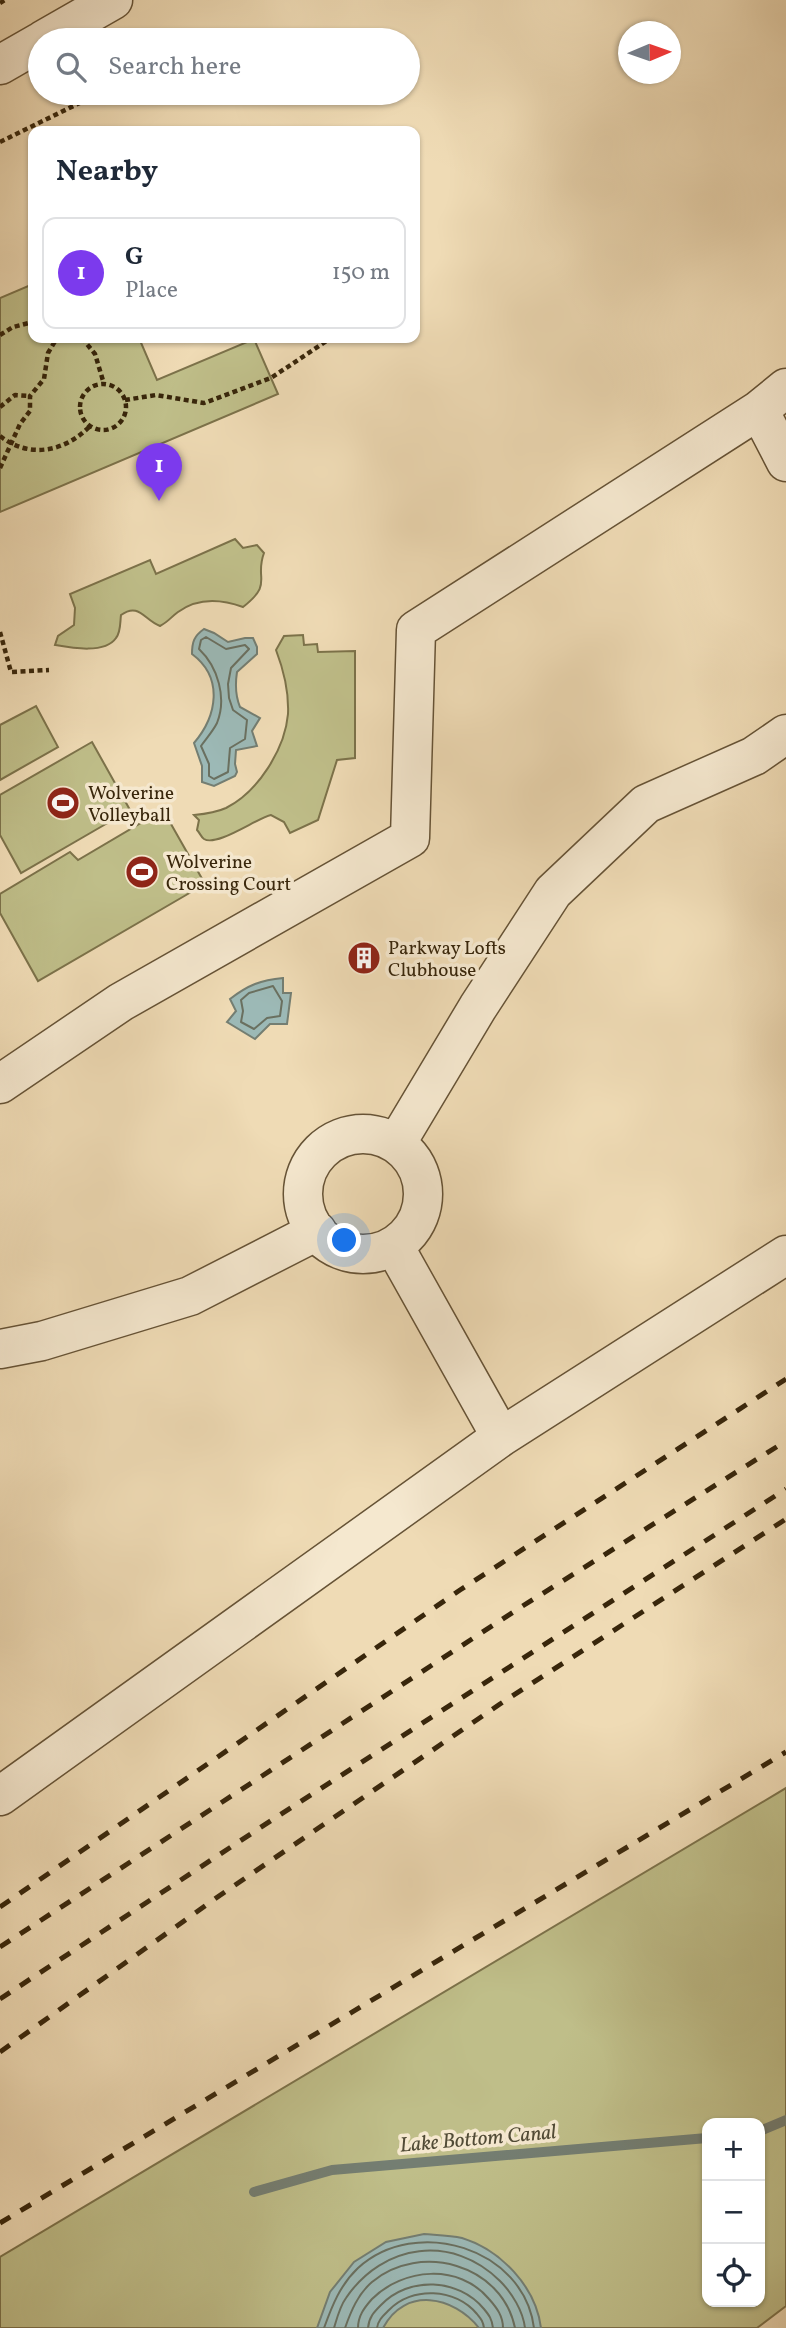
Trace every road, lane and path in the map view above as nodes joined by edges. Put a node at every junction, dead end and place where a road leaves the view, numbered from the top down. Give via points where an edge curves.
1 (5, 0) edge
2 (113, 0) edge
3 (0, 3) edge
4 (65, 28) edge
5 (28, 49) edge
6 (0, 65) edge
7 (76, 105) edge
8 (33, 126) edge
9 (28, 128) edge
10 (0, 142) edge
11 (28, 323) edge
12 (0, 335) edge
13 (54, 343) edge
14 (86, 343) edge
15 (324, 343) edge
16 (104, 383) junction
17 (30, 396) junction
18 (772, 399) edge
19 (125, 400) junction
20 (0, 407) edge
21 (90, 426) junction
22 (0, 436) edge
23 (10, 443) junction
24 (786, 462) edge
25 (0, 468) edge
26 (0, 632) edge
27 (49, 670) dead end
28 (786, 734) edge
29 (0, 1084) edge
30 (396, 1144) junction
31 (317, 1231) junction
32 (394, 1246) junction
33 (786, 1255) edge
34 (0, 1349) edge
35 (501, 1437) junction
36 (0, 1796) edge

1 - 3 path
2 - 4 street
5 - 6 street
7 - 8 path
9 - 10 path
11 - 12 path
13 - 17 path via 46,359 44,379
14 - 16 path via 95,354
15 - 19 path via 271,378 204,403 156,395
16 - 19 path
16 - 21 path via 89,388 81,400 81,414
17 - 20 path via 15,395
17 - 23 path via 30,411
18 - 24 street
18 - 29 street via 416,630 410,838 121,1002
19 - 21 path via 119,423 108,429
21 - 23 path via 55,449 34,450
22 - 23 path
23 - 25 path
26 - 27 path via 11,672
28 - 30 street via 754,756 646,804 553,892
30 - 31 street via 368,1134 352,1135 337,1140 314,1159 304,1196
30 - 32 street via 415,1164 423,1189 419,1216
31 - 32 street via 346,1251 370,1253
31 - 34 street via 190,1296 42,1341
32 - 35 street
33 - 35 street
35 - 36 street

